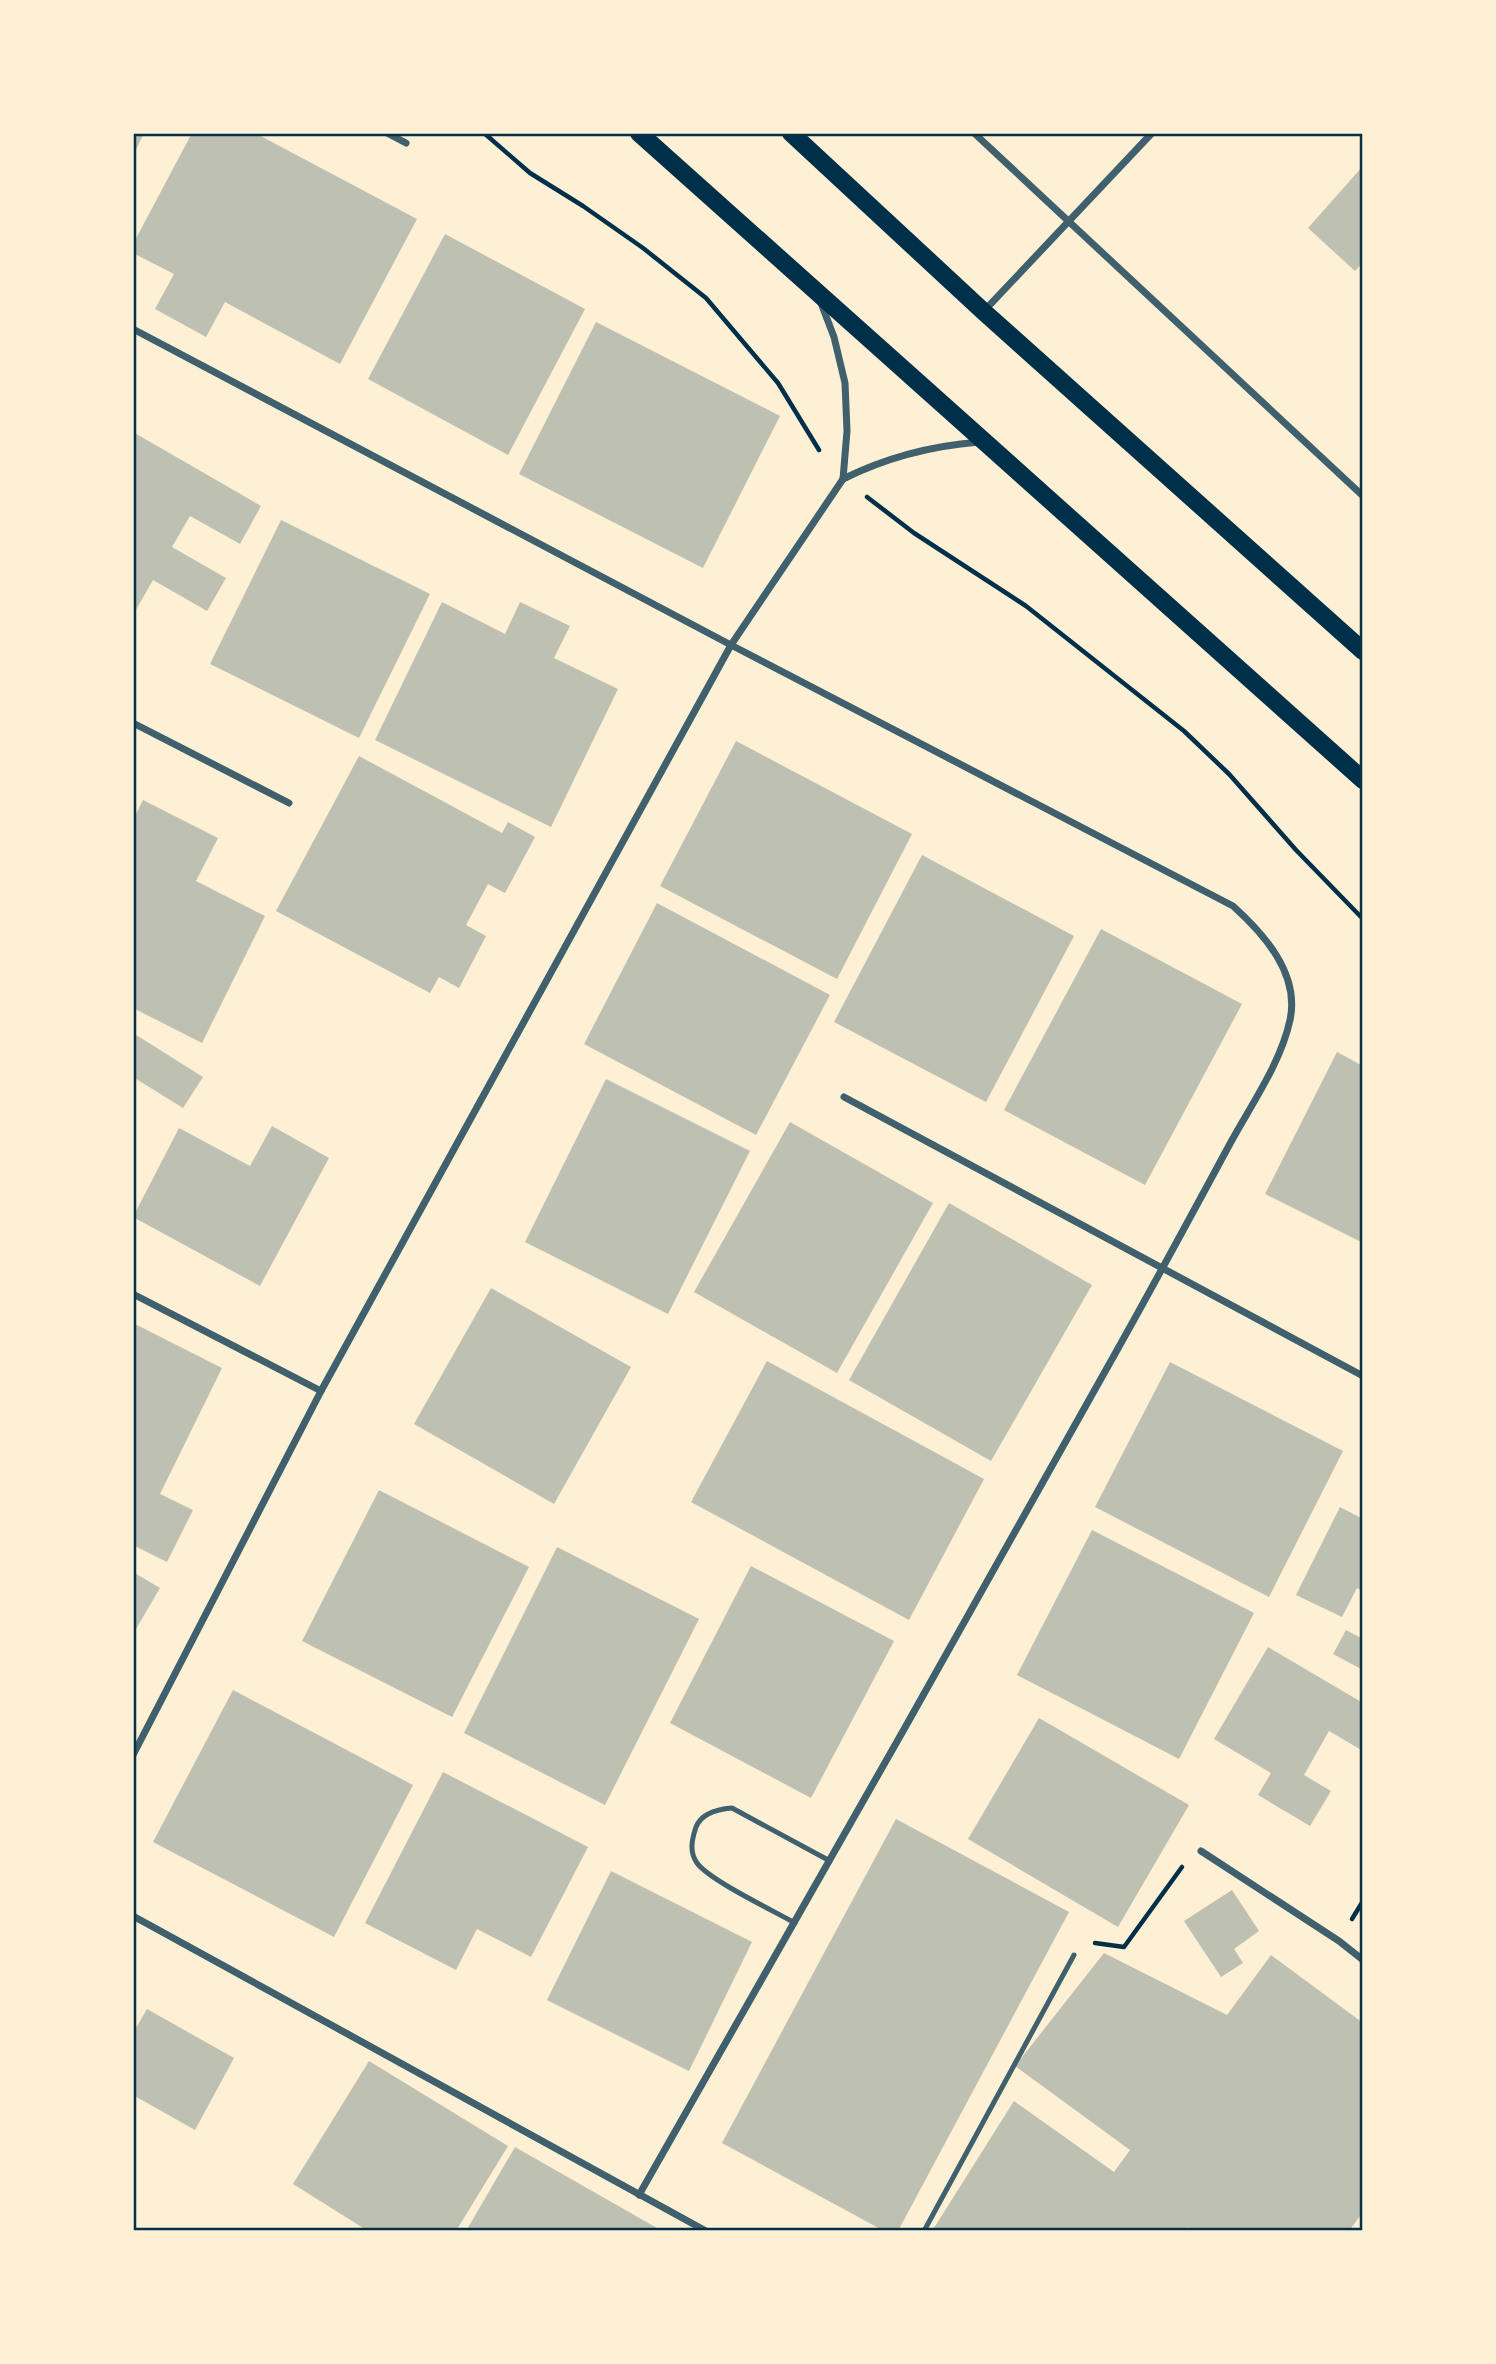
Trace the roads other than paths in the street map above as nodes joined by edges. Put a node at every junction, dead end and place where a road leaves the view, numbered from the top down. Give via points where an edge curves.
1 (387, 133) edge
2 (639, 133) edge
3 (790, 133) edge
4 (974, 133) edge
5 (1152, 133) edge
6 (406, 143) dead end
7 (1069, 223) junction
8 (817, 293) junction
9 (984, 312) junction
10 (133, 329) edge
11 (984, 441) junction
12 (843, 478) junction
13 (1363, 496) edge
14 (732, 645) junction
15 (1363, 651) edge
16 (133, 723) edge
17 (1363, 780) edge
18 (289, 803) dead end
19 (844, 1097) dead end
20 (1163, 1268) junction
21 (133, 1294) edge
22 (1363, 1376) edge
23 (321, 1391) junction
24 (133, 1755) edge
25 (1201, 1851) road end
26 (830, 1861) junction
27 (133, 1916) edge
28 (795, 1923) junction
29 (1074, 1955) road end
30 (1363, 1960) edge
31 (639, 2195) junction
32 (706, 2231) edge
33 (924, 2231) edge

1 - 6 street
2 - 8 main road
3 - 9 main road
4 - 7 street
5 - 7 street
7 - 9 street
7 - 13 street
8 - 11 main road
8 - 12 street via 845,383 848,431
9 - 15 main road
10 - 14 street
11 - 12 street via 911,452
11 - 17 main road
12 - 14 street
14 - 20 street via 1233,906 1258,929 1290,986 1290,1018 1275,1061
14 - 23 street
16 - 18 street
19 - 20 street
20 - 22 street
20 - 26 street
21 - 23 street
23 - 24 street
25 - 30 street
26 - 28 street
26 - 28 lane via 733,1808 716,1809 698,1822 691,1842 697,1863 713,1877
27 - 31 street
28 - 31 street
29 - 33 lane
31 - 32 street

